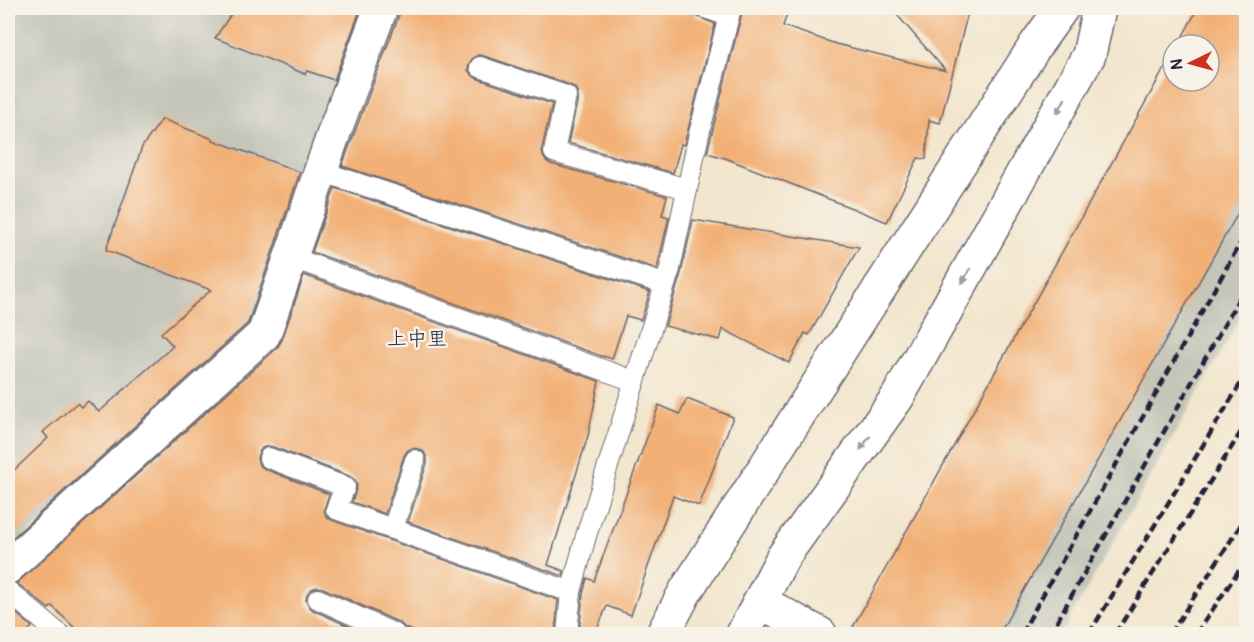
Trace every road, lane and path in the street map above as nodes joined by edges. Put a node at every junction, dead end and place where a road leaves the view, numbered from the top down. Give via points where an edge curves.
1 (381, 8) edge
2 (705, 8) edge
3 (1062, 8) edge
4 (1096, 8) edge
5 (730, 12) edge
6 (480, 67) dead end
7 (320, 171) junction
8 (687, 189) junction
9 (290, 257) junction
10 (664, 284) junction
11 (634, 381) junction
12 (269, 458) dead end
13 (415, 460) dead end
14 (393, 529) junction
15 (8, 567) edge
16 (8, 591) edge
17 (571, 592) junction
18 (318, 599) dead end
19 (761, 602) junction
20 (59, 634) edge
21 (395, 634) edge
22 (567, 634) edge
23 (663, 634) edge
24 (743, 634) edge
25 (820, 634) edge

1 - 7 street
2 - 5 lane
3 - 23 street via 685,592
4 -> 19 street via 1099,9 1089,55 897,398 783,557
5 - 8 lane
6 - 8 lane via 566,96 554,152
7 - 9 street
7 - 10 lane
8 - 10 lane
9 - 11 lane
9 - 15 street via 264,334
10 - 11 lane
11 - 17 lane
12 - 14 lane via 345,487 336,509
13 - 14 lane
14 - 17 lane
16 - 20 lane
17 - 22 lane
18 - 21 lane
19 - 24 street
19 - 25 street

